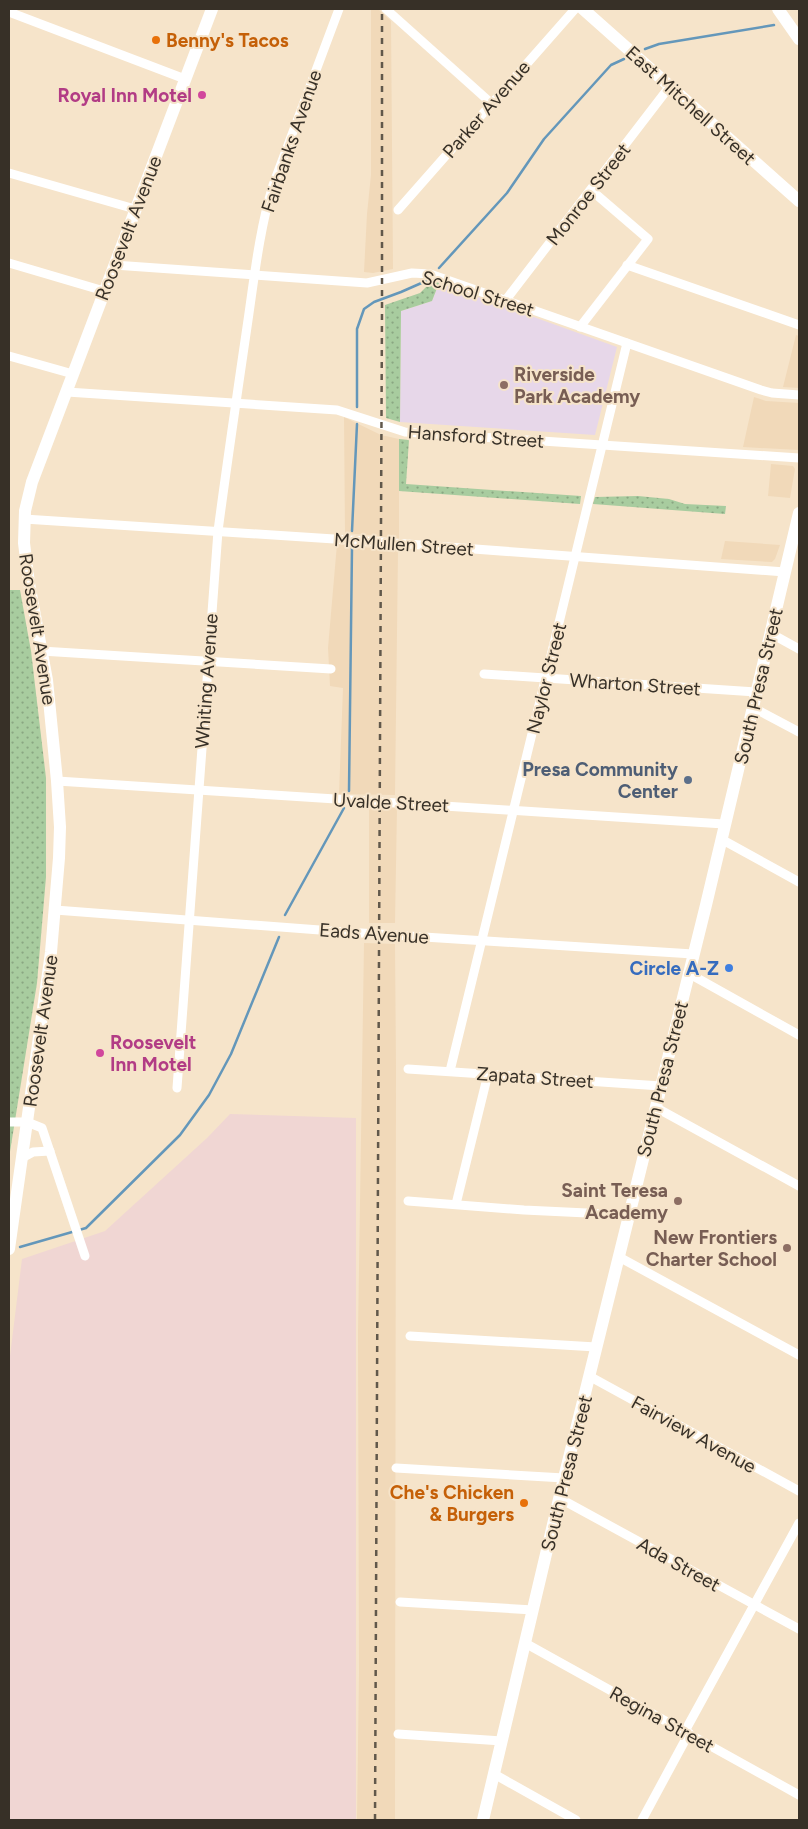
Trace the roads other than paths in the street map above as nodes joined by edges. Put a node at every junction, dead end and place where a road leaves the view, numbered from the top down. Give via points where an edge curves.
1 (212, 9) edge
2 (339, 9) edge
3 (386, 9) edge
4 (575, 9) edge
5 (583, 9) edge
6 (778, 9) edge
7 (783, 9) edge
8 (9, 12) edge
9 (799, 24) edge
10 (799, 38) edge
11 (185, 79) junction
12 (670, 86) junction
13 (491, 103) junction
14 (9, 173) edge
15 (591, 190) junction
16 (799, 201) edge
17 (135, 210) junction
18 (398, 210) dead end
19 (9, 263) edge
20 (114, 265) junction
21 (627, 265) junction
22 (254, 276) junction
23 (104, 291) junction
24 (505, 300) junction
25 (799, 325) edge
26 (580, 327) junction
27 (628, 343) junction
28 (9, 356) edge
29 (73, 374) junction
30 (67, 392) junction
31 (799, 395) edge
32 (236, 403) junction
33 (602, 445) junction
34 (799, 458) edge
35 (799, 513) edge
36 (24, 519) junction
37 (218, 531) junction
38 (575, 557) junction
39 (785, 572) junction
40 (770, 633) junction
41 (799, 648) edge
42 (42, 651) junction
43 (207, 661) junction
44 (331, 669) dead end
45 (484, 674) dead end
46 (546, 678) junction
47 (756, 692) junction
48 (752, 707) junction
49 (799, 732) edge
50 (57, 781) junction
51 (198, 790) junction
52 (513, 810) junction
53 (724, 824) junction
54 (721, 839) junction
55 (799, 882) edge
56 (55, 910) junction
57 (190, 921) junction
58 (482, 940) junction
59 (693, 954) junction
60 (688, 973) junction
61 (799, 1035) edge
62 (408, 1069) dead end
63 (450, 1072) junction
64 (488, 1074) junction
65 (661, 1086) junction
66 (177, 1088) dead end
67 (656, 1107) junction
68 (9, 1122) edge
69 (27, 1122) junction
70 (50, 1152) junction
71 (22, 1158) junction
72 (799, 1186) edge
73 (408, 1201) dead end
74 (456, 1204) junction
75 (629, 1215) junction
76 (9, 1249) edge
77 (85, 1256) dead end
78 (619, 1256) junction
79 (410, 1336) dead end
80 (596, 1347) junction
81 (799, 1355) edge
82 (589, 1376) junction
83 (396, 1468) dead end
84 (564, 1478) junction
85 (799, 1491) edge
86 (560, 1498) junction
87 (799, 1523) edge
88 (400, 1602) dead end
89 (754, 1604) junction
90 (533, 1610) junction
91 (799, 1629) edge
92 (525, 1643) junction
93 (687, 1732) junction
94 (398, 1734) dead end
95 (502, 1742) junction
96 (494, 1774) junction
97 (799, 1795) edge
98 (483, 1820) edge
99 (576, 1820) edge
100 (642, 1820) edge

1 - 11 main road, Roosevelt Avenue
2 - 22 street, Fairbanks Avenue via 272,185
3 - 13 street
4 - 13 street, Parker Avenue
5 - 12 main road, East Mitchell Street
6 - 10 main road
7 - 9 main road
8 - 11 street
11 - 17 main road, Roosevelt Avenue
12 - 15 street, Monroe Street
12 - 16 main road, East Mitchell Street
13 - 18 street, Parker Avenue
14 - 17 street
15 - 21 street via 648,239
15 - 24 street, Monroe Street
17 - 20 main road, Roosevelt Avenue
19 - 23 street
20 - 22 street, School Street
20 - 23 main road, Roosevelt Avenue
21 - 25 street
21 - 26 street
22 - 24 street, School Street via 367,284 422,273
22 - 32 street, Whiting Avenue
23 - 29 main road, Roosevelt Avenue
24 - 26 street, School Street
26 - 27 street, School Street
27 - 31 street, School Street via 772,394
27 - 33 street, Naylor Street
28 - 29 street
29 - 30 main road, Roosevelt Avenue
30 - 32 street, Hansford Street
30 - 36 main road, Roosevelt Avenue via 32,482
32 - 33 street, Hansford Street via 337,410 405,432
32 - 37 street, Whiting Avenue
33 - 34 street, Hansford Street
33 - 38 street, Naylor Street
35 - 39 main road, South Presa Street
36 - 37 street, McMullen Street
36 - 42 main road, Roosevelt Avenue via 29,583
37 - 38 street, McMullen Street
37 - 43 street, Whiting Avenue
38 - 39 street, McMullen Street
38 - 46 street, Naylor Street
39 - 40 main road, South Presa Street
40 - 41 street
40 - 47 main road, South Presa Street
42 - 43 street
42 - 50 main road, Roosevelt Avenue
43 - 44 street
43 - 51 street, Whiting Avenue
45 - 46 street, Wharton Street
46 - 47 street, Wharton Street
46 - 52 street, Naylor Street
47 - 48 main road, South Presa Street
48 - 49 street
48 - 53 main road, South Presa Street
50 - 51 street, Uvalde Street
50 - 56 main road, Roosevelt Avenue via 60,826
51 - 52 street, Uvalde Street
51 - 57 street, Whiting Avenue
52 - 53 street, Uvalde Street
52 - 58 street, Naylor Street
53 - 54 main road, South Presa Street
54 - 55 street
54 - 59 main road, South Presa Street
56 - 57 street, Eads Avenue
56 - 69 main road, Roosevelt Avenue
57 - 58 street, Eads Avenue
57 - 66 street, Whiting Avenue
58 - 59 street, Eads Avenue
58 - 63 street, Naylor Street
59 - 60 main road, South Presa Street
60 - 61 street
60 - 65 main road, South Presa Street
62 - 63 street, Zapata Street
63 - 64 street, Zapata Street
64 - 65 street, Zapata Street
64 - 74 street
65 - 67 main road, South Presa Street
67 - 72 street
67 - 75 main road, South Presa Street
68 - 69 street
69 - 70 street via 42,1128
69 - 71 main road, Roosevelt Avenue
70 - 71 street via 33,1152
70 - 77 street
71 - 76 main road, Roosevelt Avenue
73 - 74 street
74 - 75 street
75 - 78 main road, South Presa Street
78 - 80 main road, South Presa Street
78 - 81 street
79 - 80 street
80 - 82 main road, South Presa Street
82 - 84 main road, South Presa Street
82 - 85 street, Fairview Avenue
83 - 84 street
84 - 86 main road, South Presa Street
86 - 89 street, Ada Street
86 - 90 main road, South Presa Street
87 - 89 street
88 - 90 street
89 - 91 street, Ada Street
89 - 93 street
90 - 92 main road, South Presa Street
92 - 93 street, Regina Street
92 - 95 main road, South Presa Street
93 - 97 street, Regina Street
93 - 100 street
94 - 95 street
95 - 96 main road, South Presa Street
96 - 98 main road, South Presa Street
96 - 99 street

